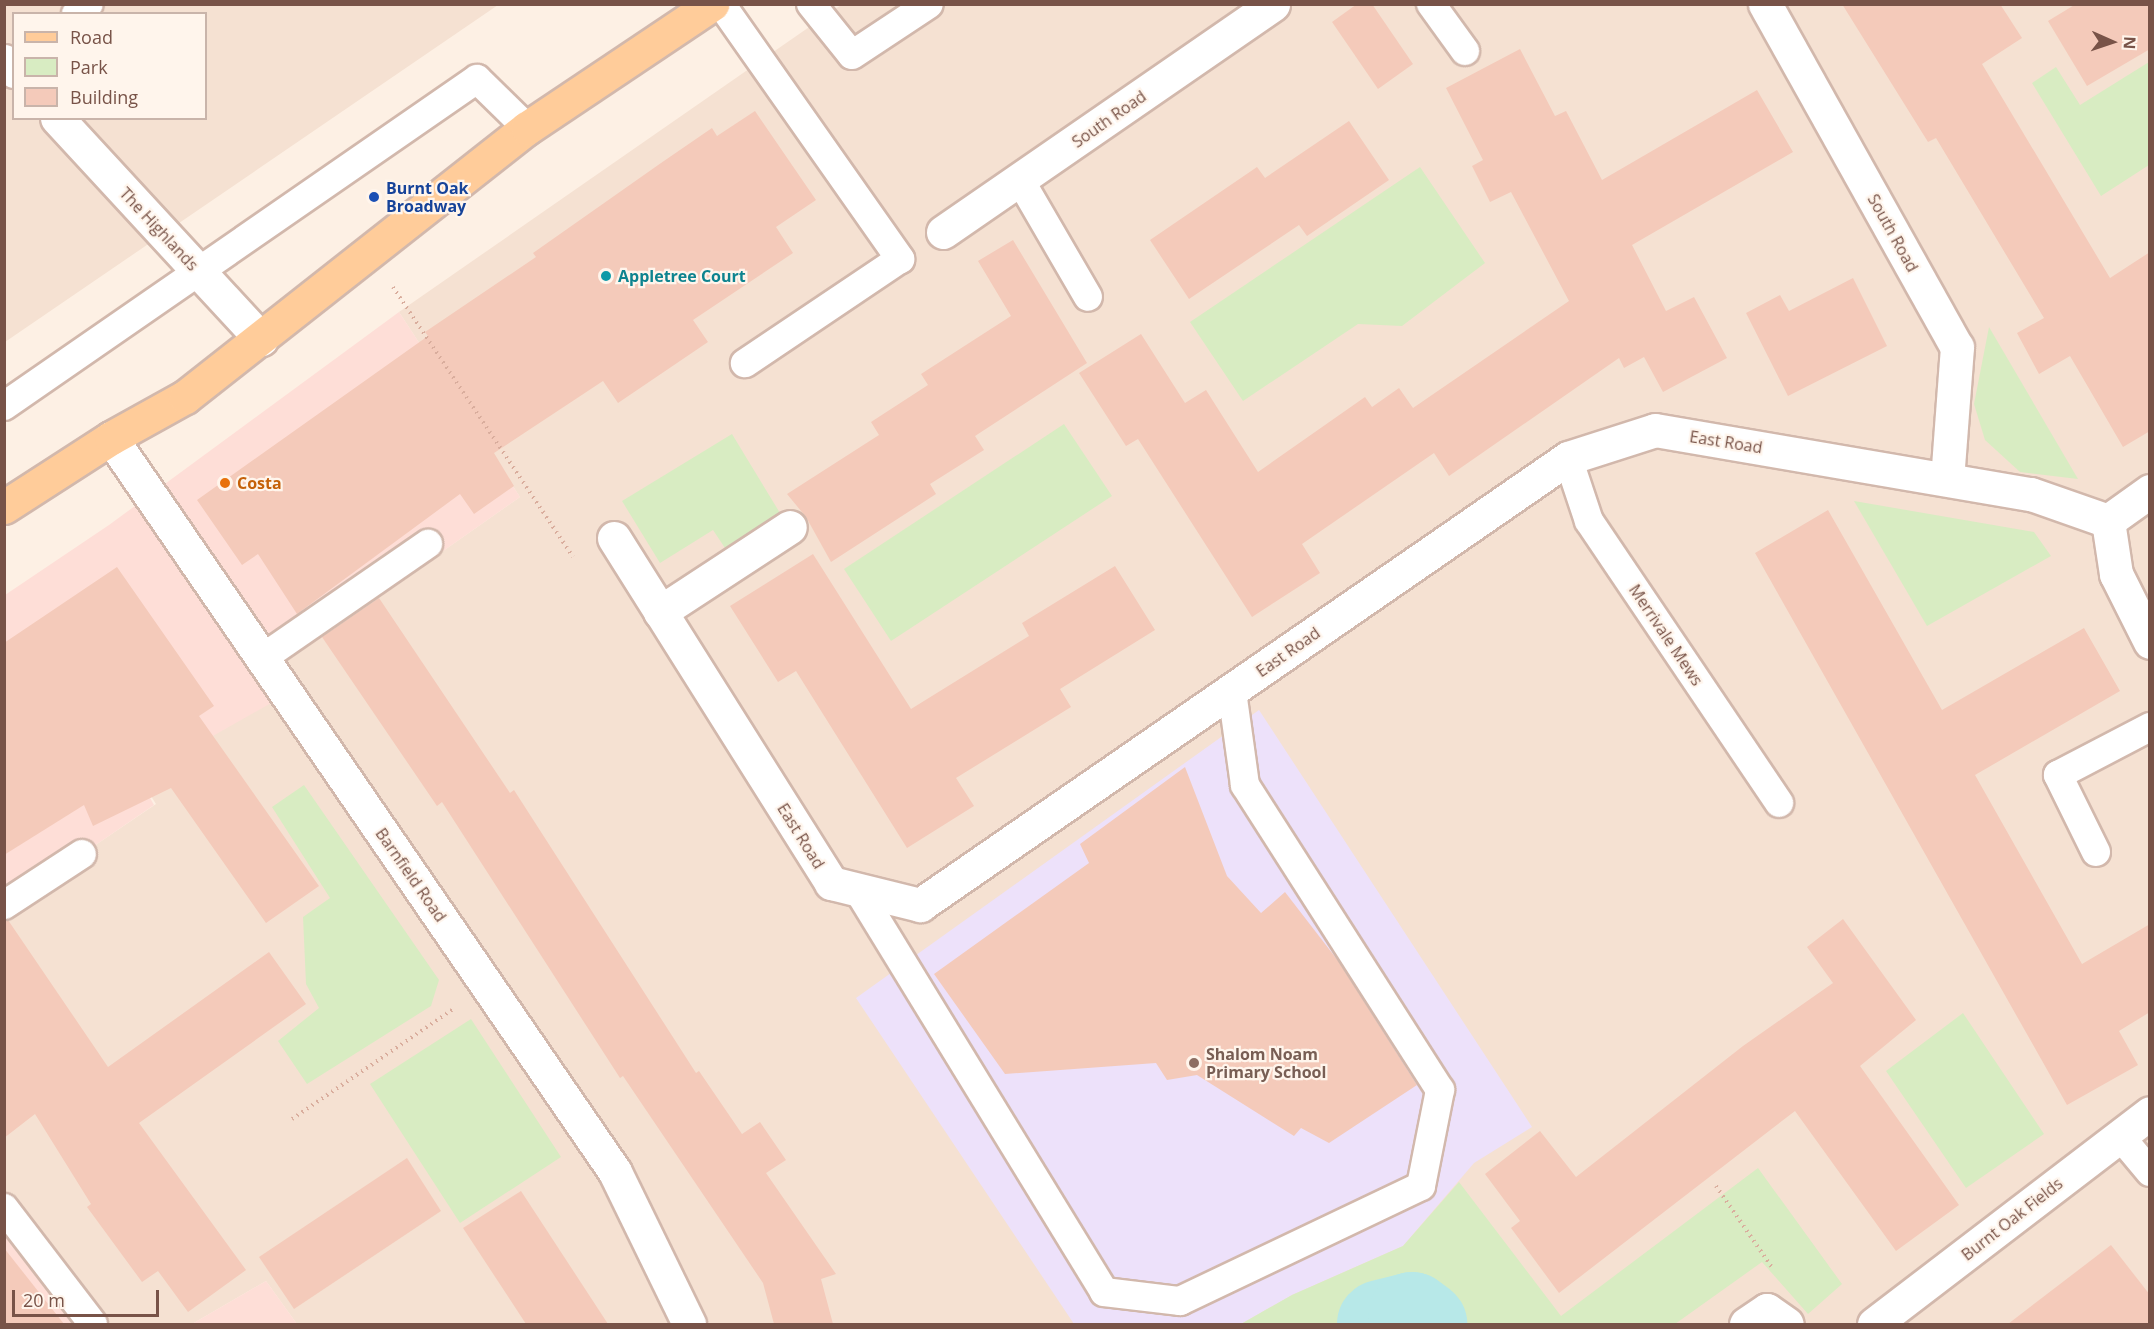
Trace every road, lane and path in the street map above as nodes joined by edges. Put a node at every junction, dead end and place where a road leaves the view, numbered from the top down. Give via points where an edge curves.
1 (712, 4) edge
2 (721, 4) edge
3 (811, 4) edge
4 (928, 4) edge
5 (1273, 4) edge
6 (1431, 4) edge
7 (1765, 4) edge
8 (1465, 51) dead end
9 (59, 120) edge
10 (527, 128) junction
11 (1020, 180) junction
12 (943, 232) dead end
13 (368, 250) junction
14 (200, 273) junction
15 (1088, 297) dead end
16 (261, 339) junction
17 (745, 363) dead end
18 (4, 406) edge
19 (111, 438) junction
20 (1568, 458) junction
21 (1947, 479) junction
22 (2150, 491) edge
23 (4, 507) edge
24 (2108, 521) junction
25 (790, 527) dead end
26 (614, 538) joint
27 (429, 544) dead end
28 (660, 612) junction
29 (2150, 642) edge
30 (261, 658) junction
31 (1232, 690) junction
32 (2150, 727) edge
33 (1779, 803) dead end
34 (2096, 852) dead end
35 (82, 854) dead end
36 (858, 891) junction
37 (4, 905) edge
38 (488, 985) junction
39 (2150, 1113) edge
40 (291, 1119) dead end
41 (2120, 1136) junction
42 (2150, 1172) edge
43 (1716, 1186) dead end
44 (4, 1208) edge
45 (1780, 1278) dead end
46 (93, 1324) edge
47 (689, 1324) edge
48 (1746, 1324) edge
49 (1787, 1324) edge
50 (1875, 1324) edge

1 - 10 main road
2 - 17 lane via 900,259
3 - 4 lane via 852,55
5 - 11 street, South Road
6 - 8 lane
7 - 21 street, South Road via 1957,347
9 - 14 street, The Highlands
10 - 13 main road
10 - 14 lane via 477,79
11 - 12 street, South Road
11 - 15 lane
13 - 16 main road
13 - 26 path via 576,561
14 - 16 street, The Highlands
14 - 18 lane
16 - 19 main road via 185,397
19 - 23 main road
19 - 30 street, Barnfield Road
20 - 21 street, East Road via 1655,430
20 - 31 street, East Road
20 - 33 lane, Merrivale Mews via 1589,521
21 - 24 street, East Road via 2031,494
22 - 24 street
24 - 29 street via 2116,574
25 - 28 street
26 - 28 street, East Road
27 - 30 lane
28 - 36 street, East Road via 831,883
30 - 38 street, Barnfield Road
31 - 36 street, East Road via 920,906
31 - 36 lane via 1245,785 1440,1090 1421,1186 1180,1301 1104,1292
32 - 34 lane via 2058,775
35 - 37 lane
38 - 40 path
38 - 47 street, Barnfield Road via 615,1172
39 - 41 street, Burnt Oak Fields
41 - 42 lane
41 - 50 street, Burnt Oak Fields
43 - 45 path
44 - 46 lane
48 - 49 street via 1767,1310

